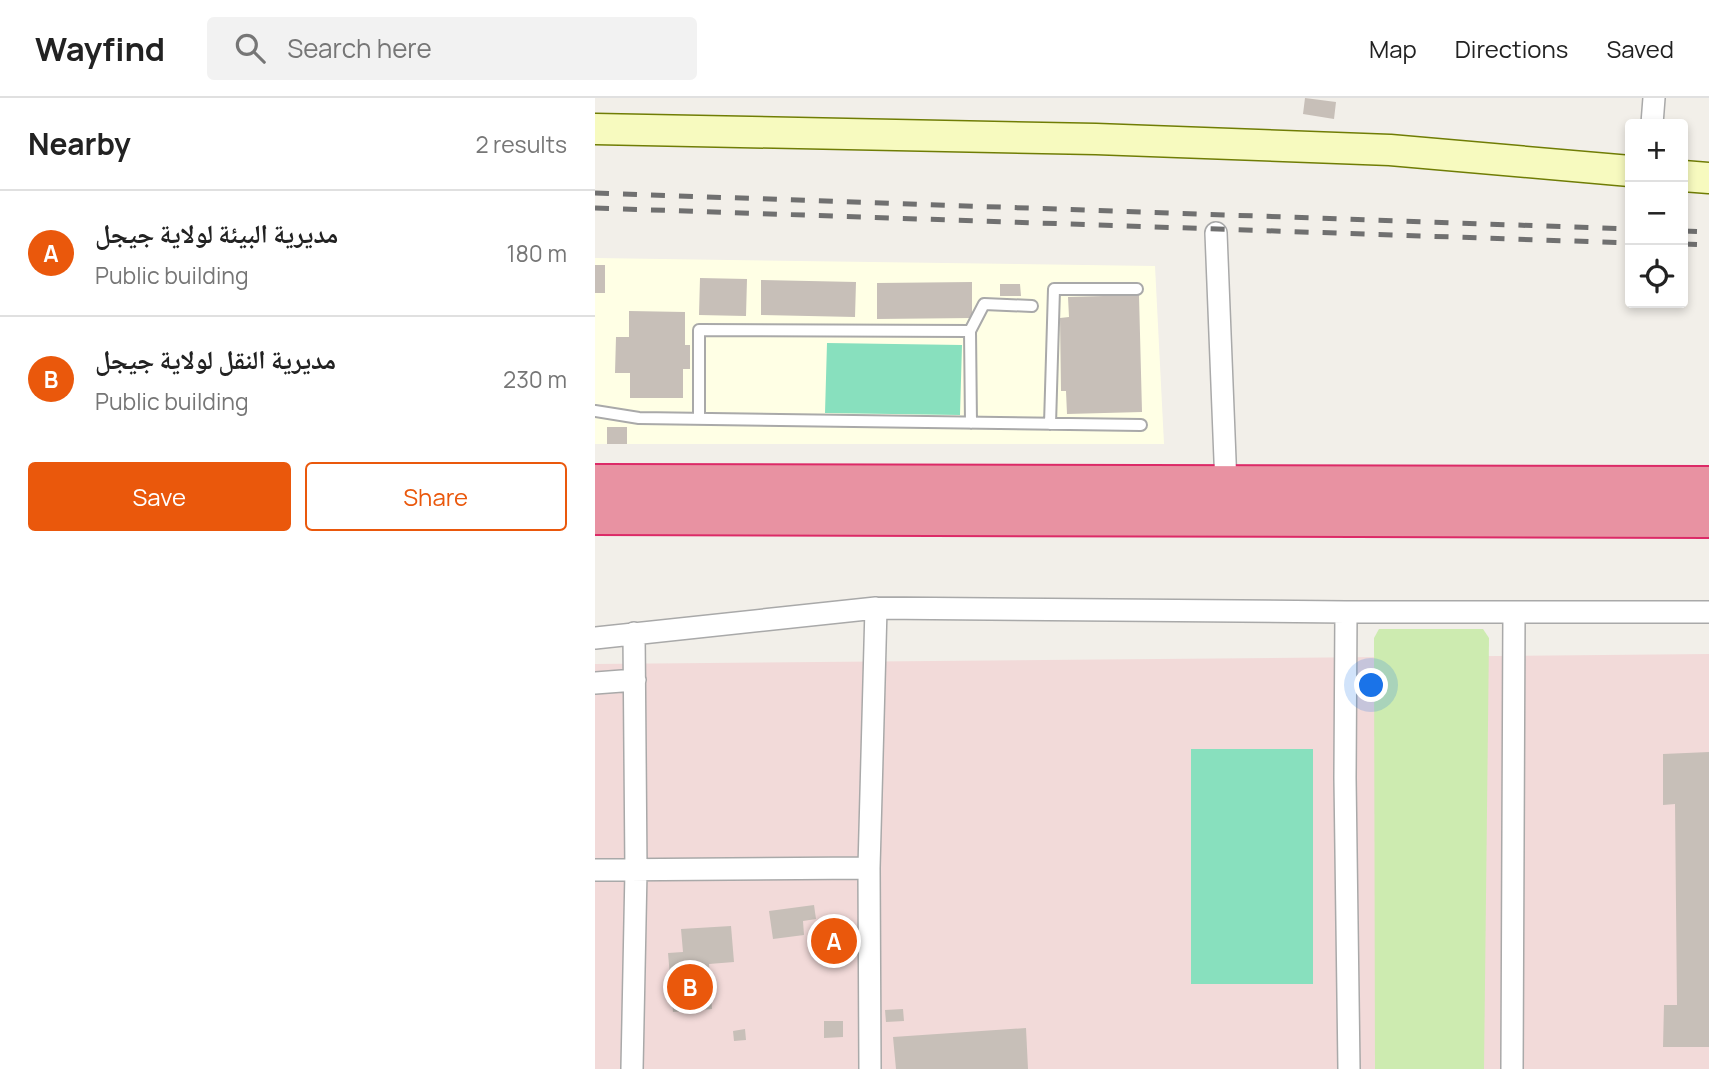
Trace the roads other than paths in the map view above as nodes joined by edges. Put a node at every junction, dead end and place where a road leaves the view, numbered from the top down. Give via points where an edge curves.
1 (1654, 98) edge
2 (1652, 119) edge
3 (595, 129) edge
4 (1625, 171) edge
5 (1688, 176) edge
6 (1709, 178) edge
7 (1216, 233) dead end
8 (1137, 289) dead end
9 (1032, 306) dead end
10 (970, 331) junction
11 (595, 411) edge
12 (699, 418) junction
13 (971, 423) junction
14 (1050, 424) junction
15 (1141, 425) dead end
16 (595, 484) edge
17 (1226, 485) junction
18 (1709, 486) edge
19 (595, 515) edge
20 (1709, 518) edge
21 (876, 608) junction
22 (1346, 612) junction
23 (1514, 612) junction
24 (1709, 612) edge
25 (634, 633) junction
26 (595, 638) edge
27 (635, 680) junction
28 (595, 683) edge
29 (869, 868) junction
30 (595, 870) edge
31 (636, 871) junction
32 (632, 1069) edge
33 (870, 1069) edge
34 (1349, 1069) edge
35 (1513, 1069) edge

1 - 2 street
3 - 4 street via 1390,150
5 - 6 street
7 - 17 street
8 - 14 lane via 1054,289
9 - 10 lane via 984,304
10 - 12 lane via 699,330
10 - 13 lane
11 - 12 lane via 639,418
12 - 13 lane
13 - 14 lane
14 - 15 lane
16 - 17 highway
17 - 18 highway
19 - 20 highway
21 - 22 street
21 - 25 street
21 - 29 street
22 - 23 street
22 - 34 street
23 - 24 street
23 - 35 street
25 - 26 street
25 - 27 street
27 - 28 street
27 - 31 street
29 - 31 street
29 - 33 street
30 - 31 street
31 - 32 street

